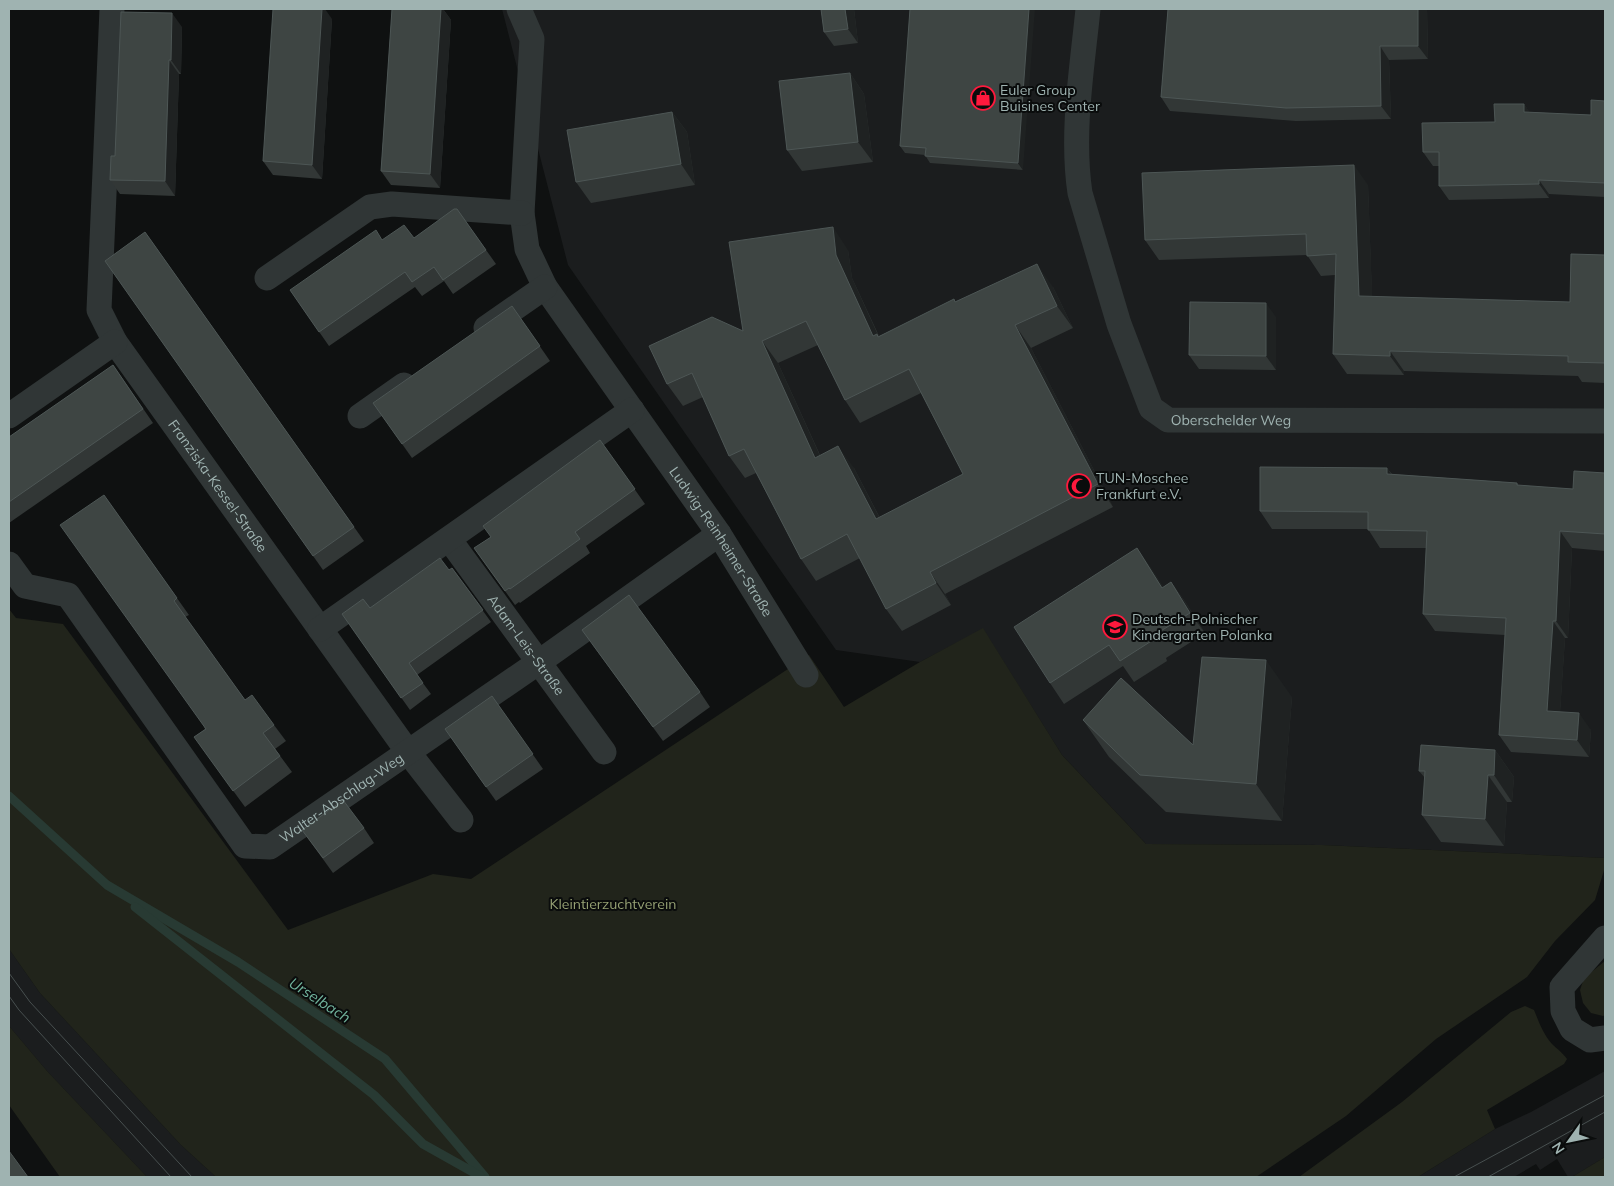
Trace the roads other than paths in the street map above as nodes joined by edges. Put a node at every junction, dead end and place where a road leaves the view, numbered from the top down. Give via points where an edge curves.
1 (112, 9) edge
2 (519, 9) edge
3 (1088, 9) edge
4 (522, 213) junction
5 (267, 278) dead end
6 (545, 287) junction
7 (467, 341) edge
8 (116, 342) junction
9 (420, 374) edge
10 (632, 410) junction
11 (9, 416) edge
12 (360, 416) dead end
13 (1605, 421) edge
14 (719, 534) junction
15 (449, 538) junction
16 (9, 564) edge
17 (320, 629) junction
18 (539, 662) junction
19 (806, 675) dead end
20 (408, 752) junction
21 (604, 752) dead end
22 (461, 820) dead end
23 (1605, 938) edge
24 (1605, 1038) edge

1 - 8 street, Franziska-Kessel-Straße via 99,310
2 - 4 street, Ludwig-Reinheimer-Straße via 532,39
3 - 13 street, Oberschelder Weg via 1076,138 1080,194 1119,324 1151,408 1168,420
4 - 5 street via 392,204 370,207
4 - 6 street, Ludwig-Reinheimer-Straße via 527,249
6 - 7 street
6 - 10 street, Ludwig-Reinheimer-Straße
8 - 11 street
8 - 17 street, Franziska-Kessel-Straße
9 - 12 street
10 - 14 street, Ludwig-Reinheimer-Straße
10 - 15 street
14 - 18 street, Walter-Abschlag-Weg
14 - 19 street, Ludwig-Reinheimer-Straße
15 - 17 street
15 - 18 street, Adam-Leis-Straße
16 - 20 street, Walter-Abschlag-Weg via 25,586 68,595 245,846 270,847
17 - 20 street, Franziska-Kessel-Straße
18 - 20 street, Walter-Abschlag-Weg
18 - 21 street, Adam-Leis-Straße
20 - 22 street, Franziska-Kessel-Straße
23 - 24 street via 1562,987 1563,1011 1572,1029 1590,1040

